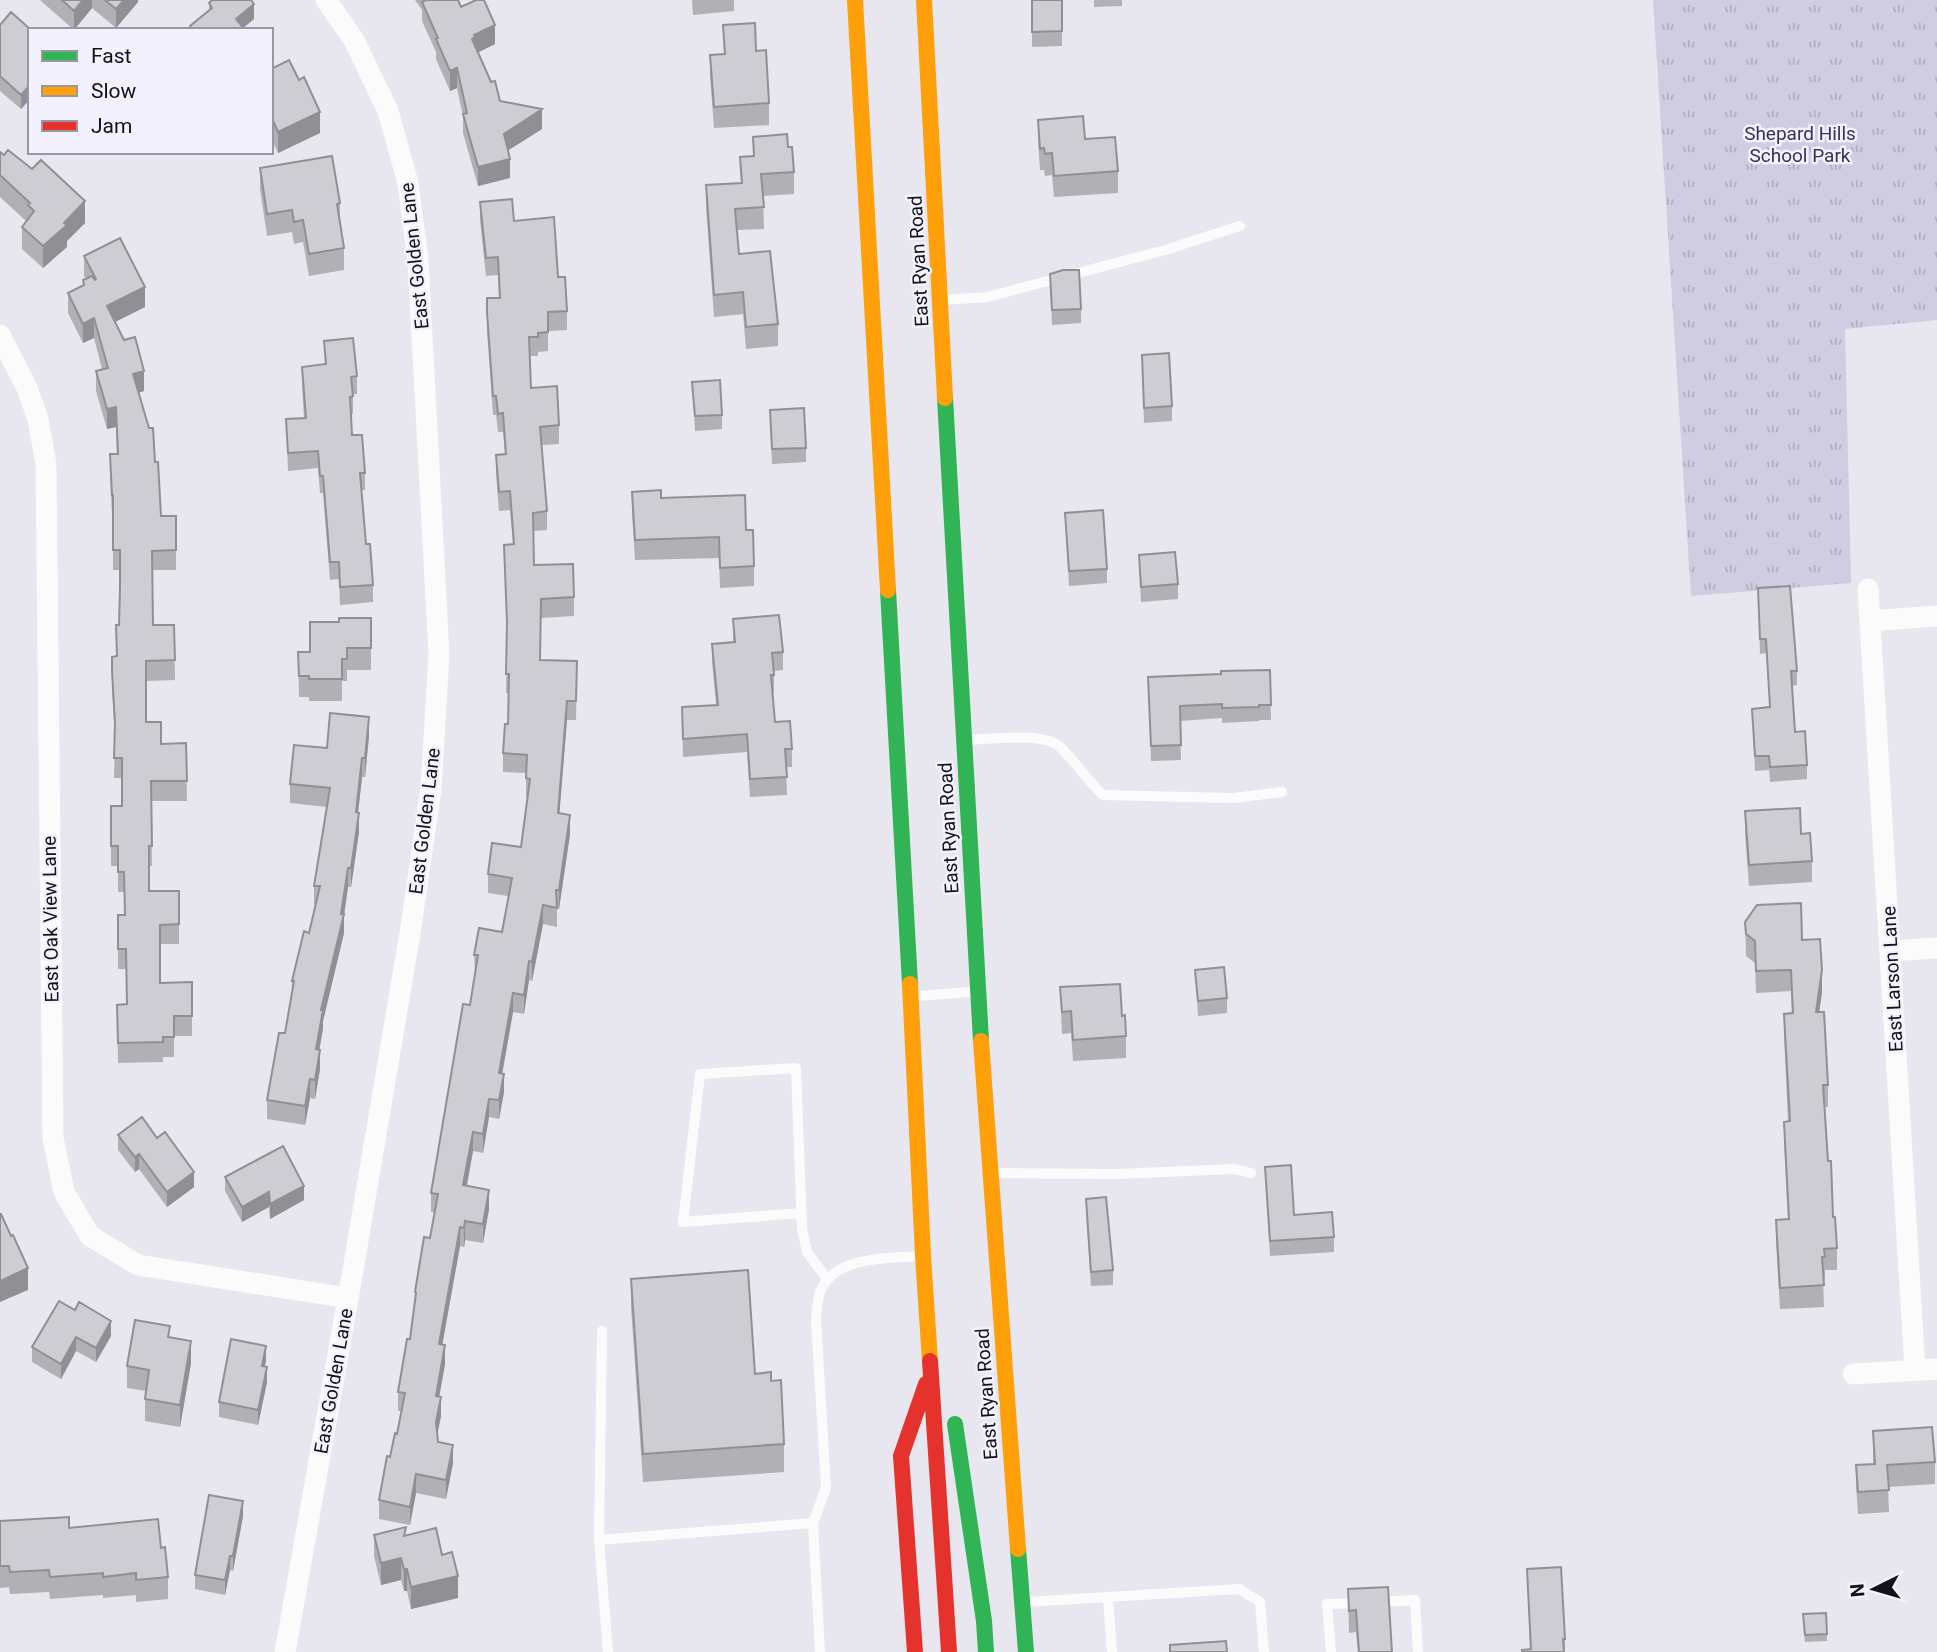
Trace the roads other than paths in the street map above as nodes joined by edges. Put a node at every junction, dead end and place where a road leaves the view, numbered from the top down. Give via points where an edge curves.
1 (326, 0) edge
2 (855, 0) edge
3 (924, 0) edge
4 (1240, 226) dead end
5 (941, 301) junction
6 (0, 335) edge
7 (1868, 589) dead end
8 (1937, 616) edge
9 (1870, 621) junction
10 (964, 740) junction
11 (1282, 792) dead end
12 (1937, 948) edge
13 (1891, 951) junction
14 (977, 991) junction
15 (911, 997) junction
16 (991, 1173) junction
17 (1251, 1173) dead end
18 (802, 1213) junction
19 (923, 1256) junction
20 (827, 1279) junction
21 (348, 1298) junction
22 (929, 1330) junction
23 (602, 1331) dead end
24 (1937, 1369) edge
25 (1914, 1370) junction
26 (931, 1371) junction
27 (1853, 1374) dead end
28 (813, 1523) junction
29 (600, 1540) junction
30 (1108, 1598) junction
31 (1023, 1602) junction
32 (285, 1652) edge
33 (608, 1652) edge
34 (820, 1652) edge
35 (915, 1652) edge
36 (949, 1652) edge
37 (986, 1652) edge
38 (1026, 1652) edge
39 (1112, 1652) edge
40 (1264, 1652) edge
41 (1331, 1652) edge
42 (1418, 1652) edge

1 - 21 street, East Golden Lane via 355,40 388,111 408,183 418,261 439,655 432,789
2 - 15 main road
3 - 5 main road, East Ryan Road
4 - 5 lane via 986,297
5 - 10 main road, East Ryan Road
6 - 21 street, East Oak View Lane via 27,388 46,464 53,1138 64,1192 90,1236 138,1265
7 - 9 street, East Larson Lane
8 - 9 street
9 - 13 street, East Larson Lane
10 - 11 lane via 1029,737 1056,744 1103,795 1234,798
10 - 14 main road, East Ryan Road
12 - 13 street
13 - 25 street, East Larson Lane
14 - 15 lane
14 - 16 main road, East Ryan Road
15 - 19 main road
16 - 17 lane via 1116,1174 1234,1168
16 - 31 main road, East Ryan Road
18 - 18 lane via 796,1068 700,1074 683,1222
18 - 20 lane via 807,1252
19 - 20 lane via 864,1261
19 - 22 main road
20 - 28 lane via 819,1294 816,1320 826,1488
21 - 32 street, East Golden Lane
22 - 26 main road
22 - 37 main road via 955,1425
23 - 29 lane
24 - 25 street
25 - 27 street
26 - 35 main road via 901,1455
26 - 36 main road
28 - 29 lane
28 - 34 lane
29 - 33 lane
30 - 31 lane
30 - 39 lane
30 - 40 lane via 1238,1589 1260,1602
31 - 38 main road, East Ryan Road
41 - 42 lane via 1327,1604 1415,1600

